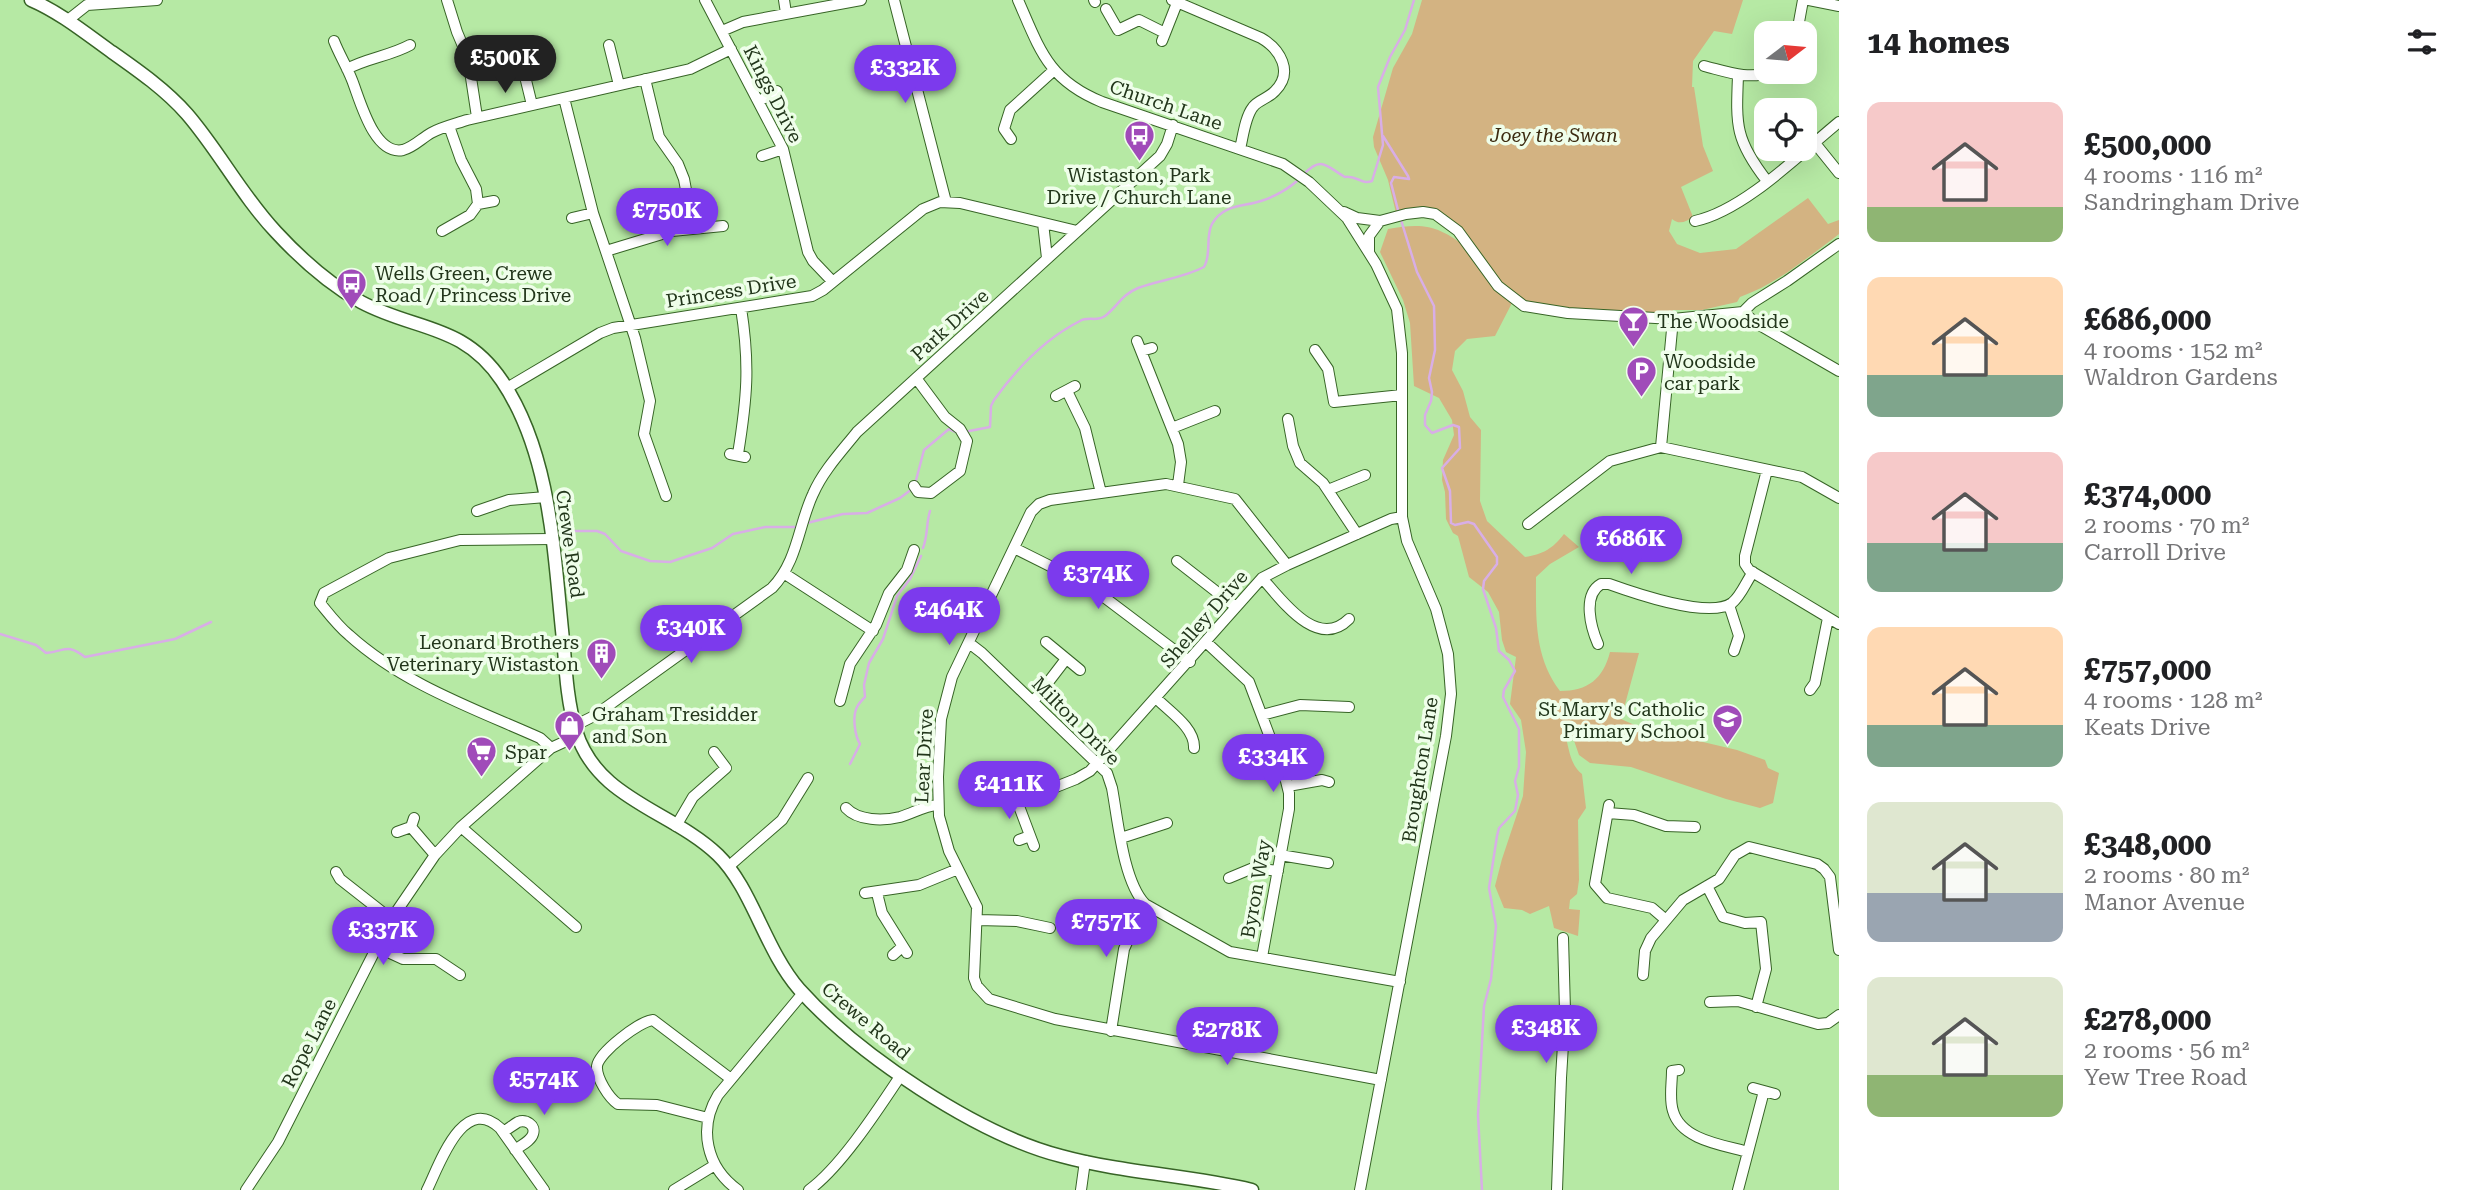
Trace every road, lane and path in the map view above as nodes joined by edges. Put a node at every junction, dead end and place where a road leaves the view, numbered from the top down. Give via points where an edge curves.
1 (31, 0) edge
2 (157, 0) edge
3 (447, 0) edge
4 (705, 0) edge
5 (784, 0) edge
6 (861, 0) edge
7 (894, 0) edge
8 (1018, 0) edge
9 (1803, 0) edge
10 (1809, 0) edge
11 (1174, 2) edge
12 (1192, 4) edge
13 (1839, 6) edge
14 (1107, 9) dead end
15 (786, 13) junction
16 (68, 20) junction
17 (1799, 21) edge
18 (722, 31) junction
19 (334, 41) dead end
20 (608, 43) dead end
21 (410, 45) dead end
22 (731, 48) junction
23 (521, 59) dead end
24 (1704, 66) dead end
25 (347, 69) junction
26 (1054, 71) junction
27 (1738, 76) junction
28 (1754, 76) edge
29 (645, 79) junction
30 (619, 85) junction
31 (777, 92) dead end
32 (564, 98) junction
33 (759, 101) junction
34 (532, 105) junction
35 (477, 117) junction
36 (1839, 122) edge
37 (1172, 125) junction
38 (449, 126) junction
39 (1011, 139) dead end
40 (1817, 140) edge
41 (1817, 145) edge
42 (783, 149) junction
43 (1240, 149) junction
44 (762, 156) dead end
45 (1792, 161) edge
46 (1839, 173) edge
47 (1767, 181) junction
48 (494, 201) dead end
49 (946, 202) junction
50 (478, 204) junction
51 (1338, 208) junction
52 (593, 213) junction
53 (572, 218) dead end
54 (1380, 221) junction
55 (1695, 221) dead end
56 (1042, 223) junction
57 (723, 226) dead end
58 (693, 228) junction
59 (1077, 230) junction
60 (442, 231) dead end
61 (1839, 244) edge
62 (606, 251) junction
63 (1370, 252) junction
64 (1047, 258) junction
65 (833, 282) junction
66 (741, 308) junction
67 (1743, 312) junction
68 (1673, 319) junction
69 (632, 324) junction
70 (1143, 347) dead end
71 (1315, 350) dead end
72 (1839, 371) edge
73 (916, 379) junction
74 (507, 388) junction
75 (1402, 395) junction
76 (1056, 396) dead end
77 (1215, 411) dead end
78 (1288, 419) dead end
79 (1172, 428) junction
80 (1661, 447) junction
81 (738, 455) dead end
82 (1767, 470) junction
83 (1365, 475) dead end
84 (1178, 485) junction
85 (914, 486) dead end
86 (1328, 490) junction
87 (1101, 493) junction
88 (667, 496) dead end
89 (546, 497) junction
90 (1839, 498) edge
91 (477, 511) dead end
92 (1402, 517) junction
93 (1528, 524) dead end
94 (1357, 534) junction
95 (552, 539) junction
96 (1014, 548) junction
97 (914, 550) dead end
98 (1177, 561) dead end
99 (1287, 565) junction
100 (1753, 572) junction
101 (785, 574) junction
102 (1262, 579) junction
103 (1729, 605) junction
104 (1237, 607) junction
105 (1828, 618) junction
106 (1347, 623) dead end
107 (1839, 624) edge
108 (873, 631) junction
109 (1046, 642) dead end
110 (969, 643) junction
111 (1206, 643) junction
112 (1598, 644) dead end
113 (1734, 651) dead end
114 (1066, 659) junction
115 (1190, 662) junction
116 (1080, 670) dead end
117 (1810, 690) dead end
118 (1157, 699) junction
119 (840, 701) dead end
120 (1033, 702) junction
121 (1349, 707) dead end
122 (1262, 715) junction
123 (576, 731) junction
124 (551, 748) junction
125 (1194, 748) dead end
126 (714, 752) dead end
127 (1097, 764) junction
128 (808, 778) dead end
129 (1329, 782) dead end
130 (1012, 785) dead end
131 (1288, 786) junction
132 (1018, 802) junction
133 (938, 805) junction
134 (848, 812) dead end
135 (1166, 823) dead end
136 (676, 826) junction
137 (461, 827) junction
138 (1695, 827) dead end
139 (397, 832) dead end
140 (1121, 838) junction
141 (1019, 840) dead end
142 (435, 855) junction
143 (1280, 855) junction
144 (1328, 863) dead end
145 (728, 867) junction
146 (958, 869) junction
147 (1278, 871) junction
148 (335, 872) dead end
149 (1234, 878) dead end
150 (1835, 882) edge
151 (1707, 886) junction
152 (877, 893) junction
153 (865, 894) dead end
154 (1152, 908) junction
155 (391, 919) junction
156 (978, 920) junction
157 (1666, 920) junction
158 (576, 927) dead end
159 (1050, 928) dead end
160 (1563, 938) dead end
161 (377, 947) junction
162 (1839, 950) edge
163 (893, 955) dead end
164 (1262, 957) junction
165 (460, 975) dead end
166 (1643, 975) dead end
167 (1400, 982) junction
168 (803, 993) junction
169 (1710, 1002) dead end
170 (1756, 1007) junction
171 (1839, 1015) edge
172 (1111, 1031) junction
173 (1672, 1070) dead end
174 (901, 1075) junction
175 (731, 1079) junction
176 (1381, 1080) junction
177 (1753, 1088) dead end
178 (708, 1118) junction
179 (503, 1132) junction
180 (515, 1150) junction
181 (1748, 1153) junction
182 (1085, 1161) junction
183 (715, 1165) junction
184 (246, 1190) edge
185 (427, 1190) edge
186 (544, 1190) edge
187 (674, 1190) edge
188 (738, 1190) edge
189 (810, 1190) edge
190 (1081, 1190) edge
191 (1252, 1190) edge
192 (1360, 1190) edge
193 (1557, 1190) edge
194 (1738, 1190) edge

1 - 16 main road, Crewe Road
2 - 16 street via 87,5
3 - 35 street via 468,58
4 - 18 street, Kings Drive
5 - 15 street
6 - 15 street
7 - 49 street
8 - 26 street, Church Lane
9 - 17 street
10 - 13 street
11 - 12 street
11 - 14 street via 1163,37 1139,20 1118,30
12 - 43 street via 1273,45 1283,60 1278,88 1254,106
15 - 18 street
16 - 74 main road, Crewe Road via 186,112 266,222 307,263 360,301 460,340
18 - 22 street, Kings Drive
19 - 25 street
20 - 30 street
21 - 25 street
22 - 29 street via 698,66
22 - 33 street, Kings Drive
23 - 34 street
24 - 27 street
25 - 38 street via 370,123 389,148 409,148
26 - 37 street, Church Lane via 1086,96
26 - 39 street via 1010,110 1004,129
27 - 28 street
27 - 47 street via 1739,133 1748,156
29 - 30 street
29 - 58 street via 659,137 684,180
30 - 32 street
31 - 33 street
32 - 34 street
32 - 52 street
33 - 42 street, Kings Drive
34 - 35 street
35 - 38 street
36 - 40 street
37 - 43 street, Church Lane
37 - 59 street, Park Drive via 1160,156
38 - 50 street
41 - 46 street
42 - 44 street
42 - 65 street, Kings Drive via 808,252
43 - 51 street, Church Lane via 1298,173
45 - 47 street
47 - 55 street via 1730,208
48 - 50 street
49 - 56 street
49 - 65 street, Princess Drive via 923,209
50 - 60 street via 470,215
51 - 54 street via 1357,218
51 - 63 street, Broughton Lane
52 - 53 street
52 - 62 street
54 - 63 street via 1369,236
54 - 68 street via 1423,212 1449,222 1468,241 1498,286 1524,306
56 - 59 street
56 - 64 street
57 - 58 street
58 - 62 street
59 - 64 street, Park Drive
61 - 67 street
62 - 69 street
63 - 75 street, Broughton Lane via 1399,317
64 - 73 street, Park Drive
65 - 66 street, Princess Drive via 812,296
66 - 69 street, Princess Drive
66 - 81 street via 748,380
67 - 68 street
67 - 72 street
68 - 80 street
69 - 74 street, Princess Drive via 600,333
69 - 88 street via 650,401 644,435
70 - 79 street
71 - 75 street via 1328,369 1334,402
73 - 85 street via 967,441 960,471 931,493 918,492
73 - 101 street, Park Drive via 857,432 828,468 814,492
74 - 89 main road, Crewe Road via 528,435
75 - 92 street, Broughton Lane
76 - 87 street via 1071,388
77 - 79 street
78 - 86 street via 1295,453
79 - 84 street via 1181,462
80 - 82 street
80 - 93 street via 1610,461
82 - 90 street via 1810,480
82 - 100 street via 1745,556 1745,564
83 - 86 street
84 - 87 street, Lear Drive
84 - 99 street, Lear Drive via 1235,499
86 - 94 street
87 - 96 street, Lear Drive via 1036,506
89 - 91 street via 509,500
89 - 95 main road, Crewe Road
92 - 94 street, Shelley Drive
92 - 167 street, Broughton Lane via 1409,548 1441,624 1451,681 1446,736
94 - 99 street, Shelley Drive
95 - 123 main road, Crewe Road
95 - 124 street via 460,540 389,558 324,593 320,603 349,635 393,668 540,738
96 - 110 street, Lear Drive
96 - 115 street via 1088,585
97 - 108 street
98 - 104 street
99 - 102 street, Shelley Drive
100 - 103 street
100 - 105 street
101 - 108 street
101 - 123 street, Rope Lane
102 - 104 street, Shelley Drive
102 - 106 street via 1306,624 1325,628
103 - 112 street via 1684,606 1601,584 1594,591 1590,613
103 - 113 street via 1738,630
104 - 111 street, Shelley Drive
105 - 107 street
105 - 117 street
108 - 119 street via 850,664
109 - 114 street
110 - 120 street, Milton Drive
110 - 133 street, Lear Drive via 944,703
111 - 115 street, Shelley Drive
111 - 122 street, Byron Way via 1246,677
114 - 116 street
114 - 120 street
115 - 118 street, Shelley Drive
118 - 125 street via 1187,728
118 - 127 street, Shelley Drive
120 - 127 street, Milton Drive
121 - 122 street via 1300,705
122 - 131 street, Byron Way
123 - 124 street, Rope Lane
123 - 136 main road, Crewe Road via 590,762 613,787
124 - 137 street, Rope Lane
126 - 136 street via 726,768 693,797
127 - 132 street, Shelley Drive via 1076,779
127 - 140 street, Milton Drive via 1110,781
128 - 145 street via 782,820
129 - 131 street
130 - 132 street
131 - 143 street, Byron Way via 1289,809
132 - 141 street via 1032,841
133 - 134 street via 892,818 860,818
133 - 146 street, Lear Drive via 941,827
135 - 140 street
136 - 145 main road, Crewe Road via 709,847
137 - 142 street, Rope Lane
137 - 158 street
138 - 157 street via 1666,826 1609,809 1595,884 1607,898 1652,908
139 - 142 street via 413,822
140 - 154 street, Milton Drive via 1132,885
142 - 155 street, Rope Lane
143 - 144 street
143 - 147 street, Byron Way
145 - 168 main road, Crewe Road via 778,961
146 - 152 street via 919,885
146 - 156 street, Lear Drive via 975,901
147 - 149 street via 1253,868
147 - 164 street, Byron Way
148 - 155 street
150 - 151 street via 1817,864 1752,847 1738,852 1722,876
150 - 162 street
151 - 157 street via 1683,900
151 - 170 street via 1723,917 1745,923 1762,917 1766,969
152 - 153 street
152 - 163 street via 882,913 904,950
154 - 164 street, Milton Drive via 1223,949
154 - 172 street via 1124,950
155 - 161 street, Rope Lane
156 - 159 street
156 - 172 street, Lear Drive via 974,978 986,997
157 - 166 street via 1647,946
160 - 193 street via 1565,1011
161 - 165 street via 403,959 436,959
161 - 184 street, Rope Lane via 278,1142
164 - 167 street, Milton Drive
167 - 176 street, Broughton Lane
168 - 174 main road, Crewe Road
168 - 175 street
169 - 170 street via 1732,1000
170 - 171 street via 1818,1024
172 - 176 street, Lear Drive
173 - 181 street via 1672,1109 1681,1126
174 - 182 main road, Crewe Road via 992,1129 1044,1151
174 - 189 street via 848,1149
175 - 178 street via 715,1099
175 - 178 street via 653,1020 636,1026 600,1058 598,1070 608,1094 618,1104 657,1105
176 - 192 street, Broughton Lane
177 - 181 street via 1770,1093
178 - 183 street via 708,1147
179 - 180 street
179 - 180 street via 521,1121 532,1126 531,1138
179 - 185 street via 486,1119 463,1125
180 - 186 street
181 - 194 street
182 - 190 street
182 - 191 main road, Crewe Road
183 - 187 street
183 - 188 street

